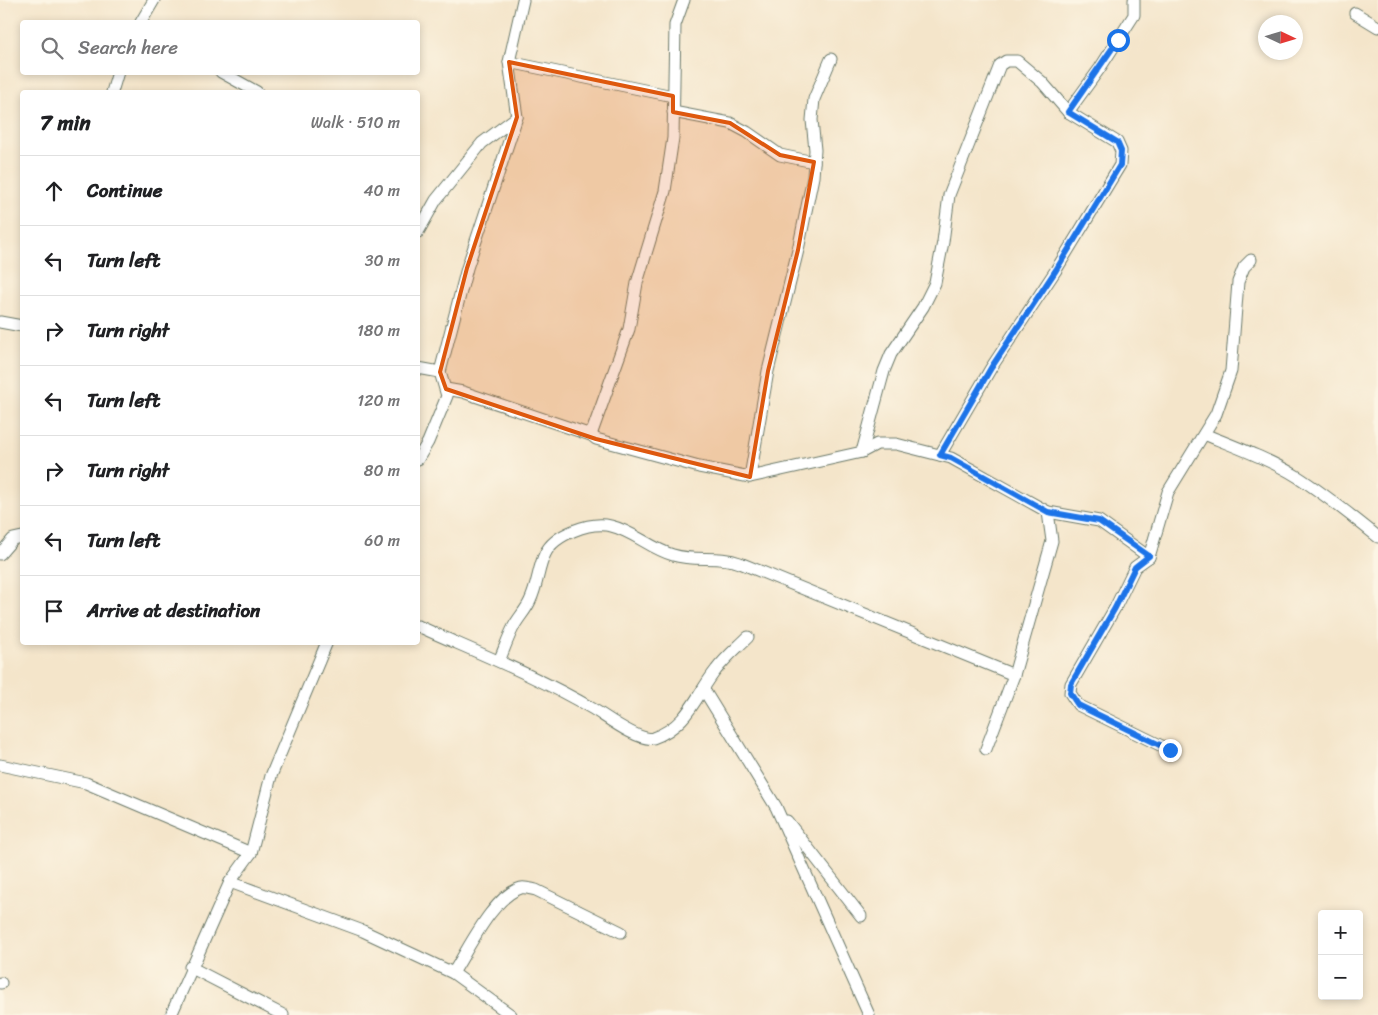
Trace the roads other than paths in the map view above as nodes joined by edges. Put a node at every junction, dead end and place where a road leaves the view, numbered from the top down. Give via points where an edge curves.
1 (154, 0) edge
2 (524, 0) edge
3 (684, 0) edge
4 (1134, 0) edge
5 (1355, 13) dead end
6 (142, 20) edge
7 (1378, 27) edge
8 (832, 59) dead end
9 (509, 62) junction
10 (117, 75) edge
11 (226, 75) edge
12 (113, 90) edge
13 (253, 90) edge
14 (673, 96) junction
15 (673, 112) junction
16 (1068, 112) junction
17 (517, 118) junction
18 (814, 162) junction
19 (420, 228) edge
20 (1251, 260) dead end
21 (0, 322) edge
22 (20, 326) edge
23 (420, 368) edge
24 (440, 372) junction
25 (446, 389) junction
26 (1204, 434) junction
27 (591, 435) junction
28 (862, 452) junction
29 (940, 455) junction
30 (420, 456) edge
31 (750, 477) junction
32 (1048, 512) junction
33 (20, 537) edge
34 (1378, 537) edge
35 (0, 554) edge
36 (1149, 556) junction
37 (420, 627) edge
38 (748, 637) dead end
39 (326, 645) edge
40 (498, 661) junction
41 (1014, 675) junction
42 (704, 690) junction
43 (986, 749) dead end
44 (1170, 750) dead end
45 (0, 765) edge
46 (776, 807) junction
47 (251, 853) junction
48 (230, 882) junction
49 (861, 916) dead end
50 (621, 932) dead end
51 (190, 967) junction
52 (453, 973) junction
53 (171, 1015) edge
54 (283, 1015) edge
55 (511, 1015) edge
56 (869, 1015) edge

1 - 6 street
2 - 9 street
3 - 14 street via 675,24
4 - 16 street via 1134,14
5 - 7 street
8 - 18 street via 814,99
9 - 14 street
9 - 17 street
10 - 12 street
11 - 13 street
14 - 15 street
15 - 18 street via 730,123 780,154
15 - 27 street via 674,138 665,191 637,283 629,329
16 - 28 street via 1018,61 1006,61 1000,65 949,195 935,283 891,354
16 - 29 street via 1117,142 1121,151 1120,165 991,368
17 - 19 street via 482,143 436,200
17 - 24 street via 467,268
18 - 31 street via 798,250 768,371
20 - 26 street via 1244,266 1238,282 1227,386
21 - 22 street
23 - 24 street
24 - 25 street
25 - 27 street
25 - 30 street via 447,396
26 - 34 street via 1298,477
26 - 36 street via 1168,492
27 - 31 street via 596,439
28 - 29 street via 877,444 896,444
28 - 31 street
29 - 32 street
32 - 36 street via 1099,521
32 - 41 street via 1052,541
33 - 35 street via 13,539
36 - 44 street via 1135,567 1071,684 1070,693 1078,705
37 - 40 street
38 - 42 street via 714,672
39 - 47 street via 271,776
40 - 41 street via 536,589 546,552 554,542 582,527 597,524 613,526 675,556 725,558 740,563
40 - 42 street via 590,707 641,738 652,738 672,726 690,711
41 - 43 street
42 - 46 street
45 - 47 street via 86,784
46 - 49 street
46 - 56 street
47 - 48 street
48 - 51 street
48 - 52 street via 363,931
50 - 52 street via 536,890 523,887 498,904
51 - 53 street
51 - 54 street
52 - 55 street

